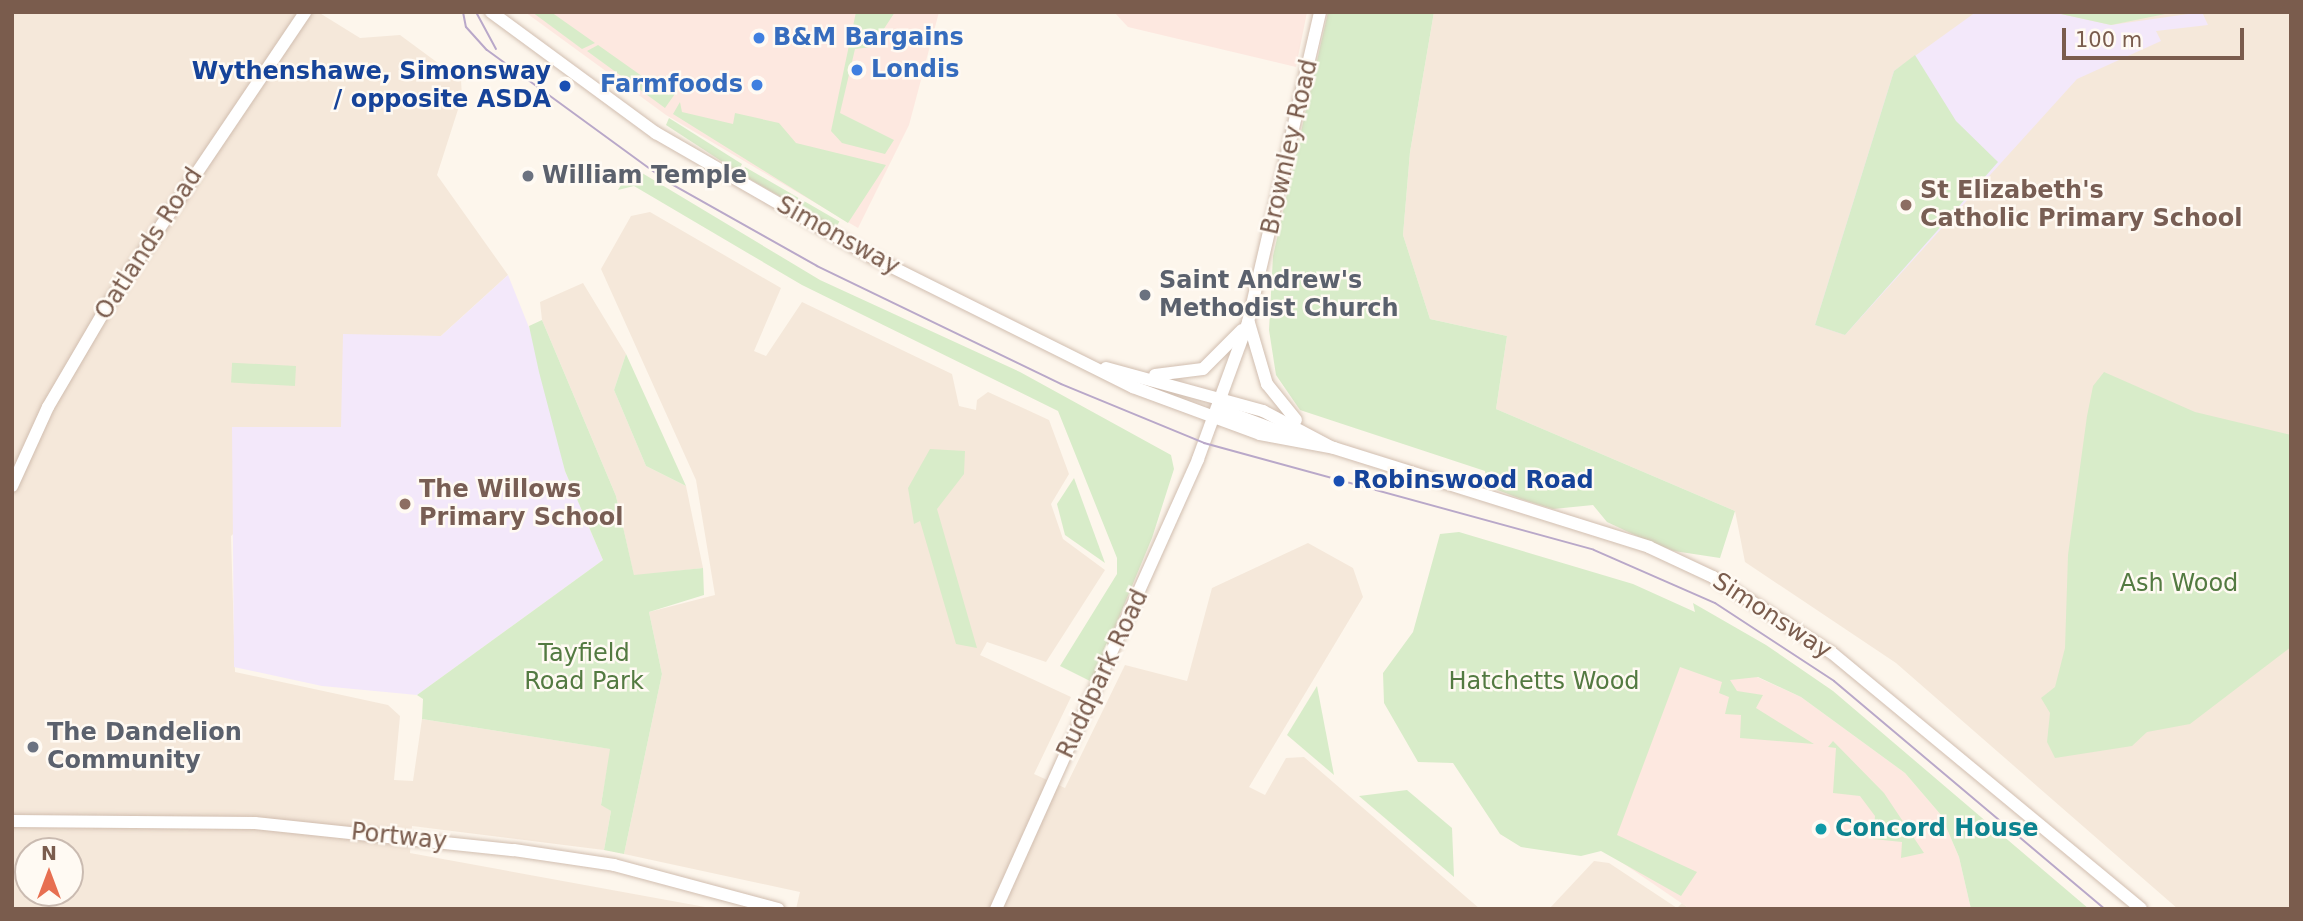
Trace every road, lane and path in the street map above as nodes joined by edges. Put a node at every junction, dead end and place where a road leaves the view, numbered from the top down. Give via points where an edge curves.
1 (305, 12) edge
2 (491, 12) edge
3 (1320, 12) edge
4 (1248, 322) junction
5 (1095, 366) junction
6 (1137, 373) junction
7 (1220, 399) junction
8 (1212, 419) junction
9 (1317, 442) junction
10 (12, 486) edge
11 (12, 821) edge
12 (778, 909) edge
13 (996, 909) edge
14 (2141, 909) edge

1 - 10 street, Oatlands Road via 109,303 48,407
2 - 5 street, Simonsway via 656,133 870,256
3 - 4 street, Brownley Road
4 - 6 street via 1203,369
4 - 7 street, Brownley Road
4 - 9 street via 1270,390
5 - 6 street, Simonsway
5 - 8 street, Simonsway
6 - 7 street, Simonsway
7 - 8 street, Ruddpark Road
7 - 9 street via 1227,412
8 - 9 street, Simonsway
8 - 13 street, Ruddpark Road
9 - 14 street, Simonsway via 1649,548 1713,577 1832,653
11 - 12 street, Portway via 255,823 489,847 614,865

